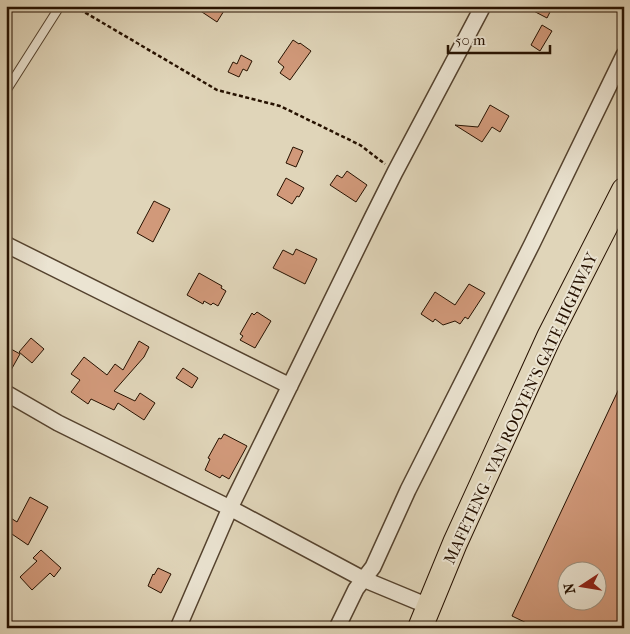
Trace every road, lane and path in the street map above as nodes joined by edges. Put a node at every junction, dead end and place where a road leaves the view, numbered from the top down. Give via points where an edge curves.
1 (60, 6) edge
2 (74, 6) edge
3 (484, 6) edge
4 (624, 55) edge
5 (6, 91) edge
6 (395, 172) junction
7 (624, 190) edge
8 (6, 244) edge
9 (290, 386) junction
10 (6, 393) edge
11 (230, 508) junction
12 (363, 579) junction
13 (424, 617) edge
14 (178, 628) edge
15 (337, 628) edge

1 - 5 lane
2 - 6 path via 217,90 280,106 360,145
3 - 6 street
4 - 12 street via 373,567
6 - 9 street
7 - 13 main road, MAFETENG - VAN ROOYEN'S GATE HIGHWAY via 549,337
8 - 9 street
9 - 11 street
10 - 11 street
11 - 12 street
11 - 14 street
12 - 13 street
12 - 15 street

